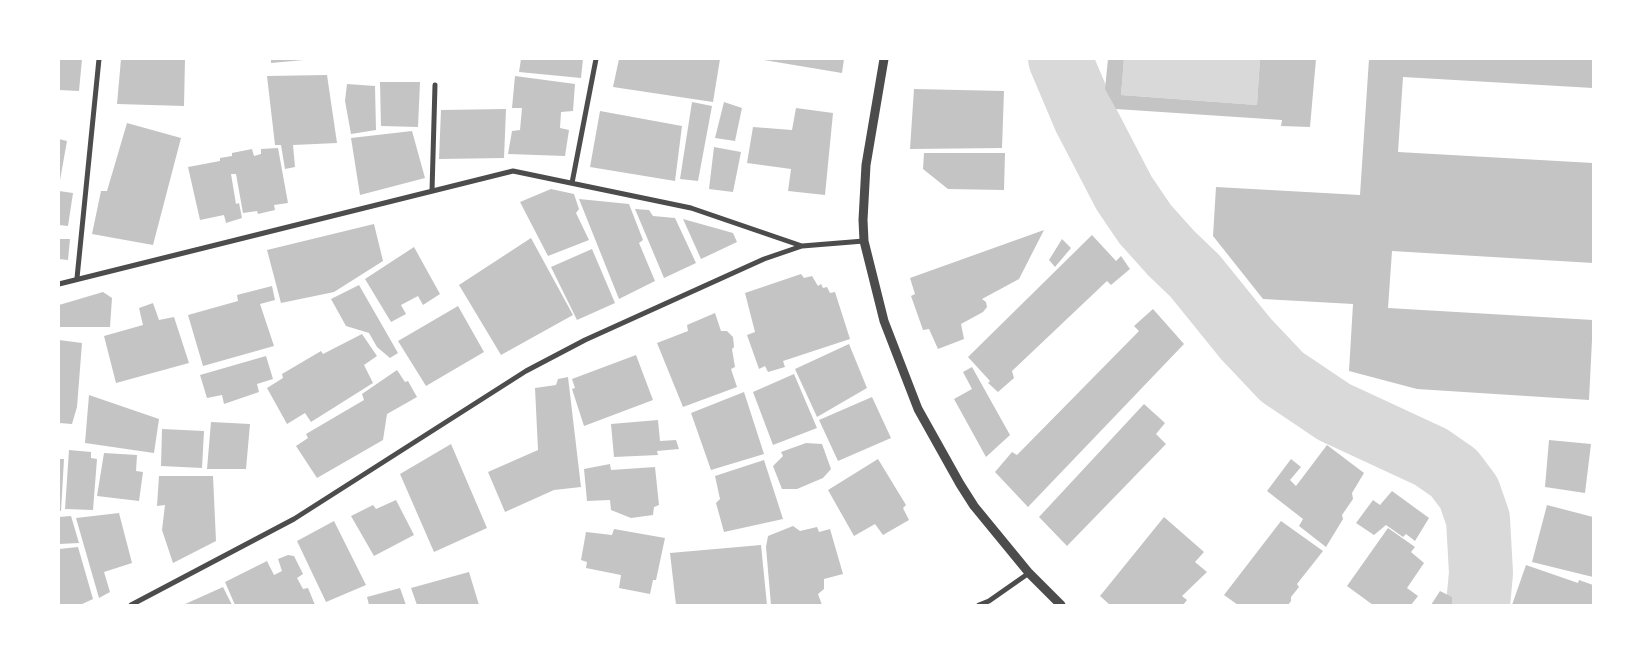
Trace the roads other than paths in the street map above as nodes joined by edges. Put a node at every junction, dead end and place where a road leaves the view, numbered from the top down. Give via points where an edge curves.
1 (99, 59) edge
2 (596, 59) edge
3 (884, 59) edge
4 (434, 85) dead end
5 (572, 184) junction
6 (432, 191) junction
7 (864, 241) junction
8 (802, 246) junction
9 (78, 278) junction
10 (59, 284) edge
11 (1028, 573) junction
12 (130, 605) edge
13 (979, 605) edge
14 (1061, 605) edge

1 - 9 street
2 - 5 street
3 - 7 street via 863,186
4 - 6 street
5 - 6 street via 513,171
5 - 8 street via 691,208
6 - 9 street
7 - 8 street
7 - 11 street via 884,321 922,418 969,498
8 - 12 street via 726,274 553,356 294,520
9 - 10 street
11 - 13 street
11 - 14 street

